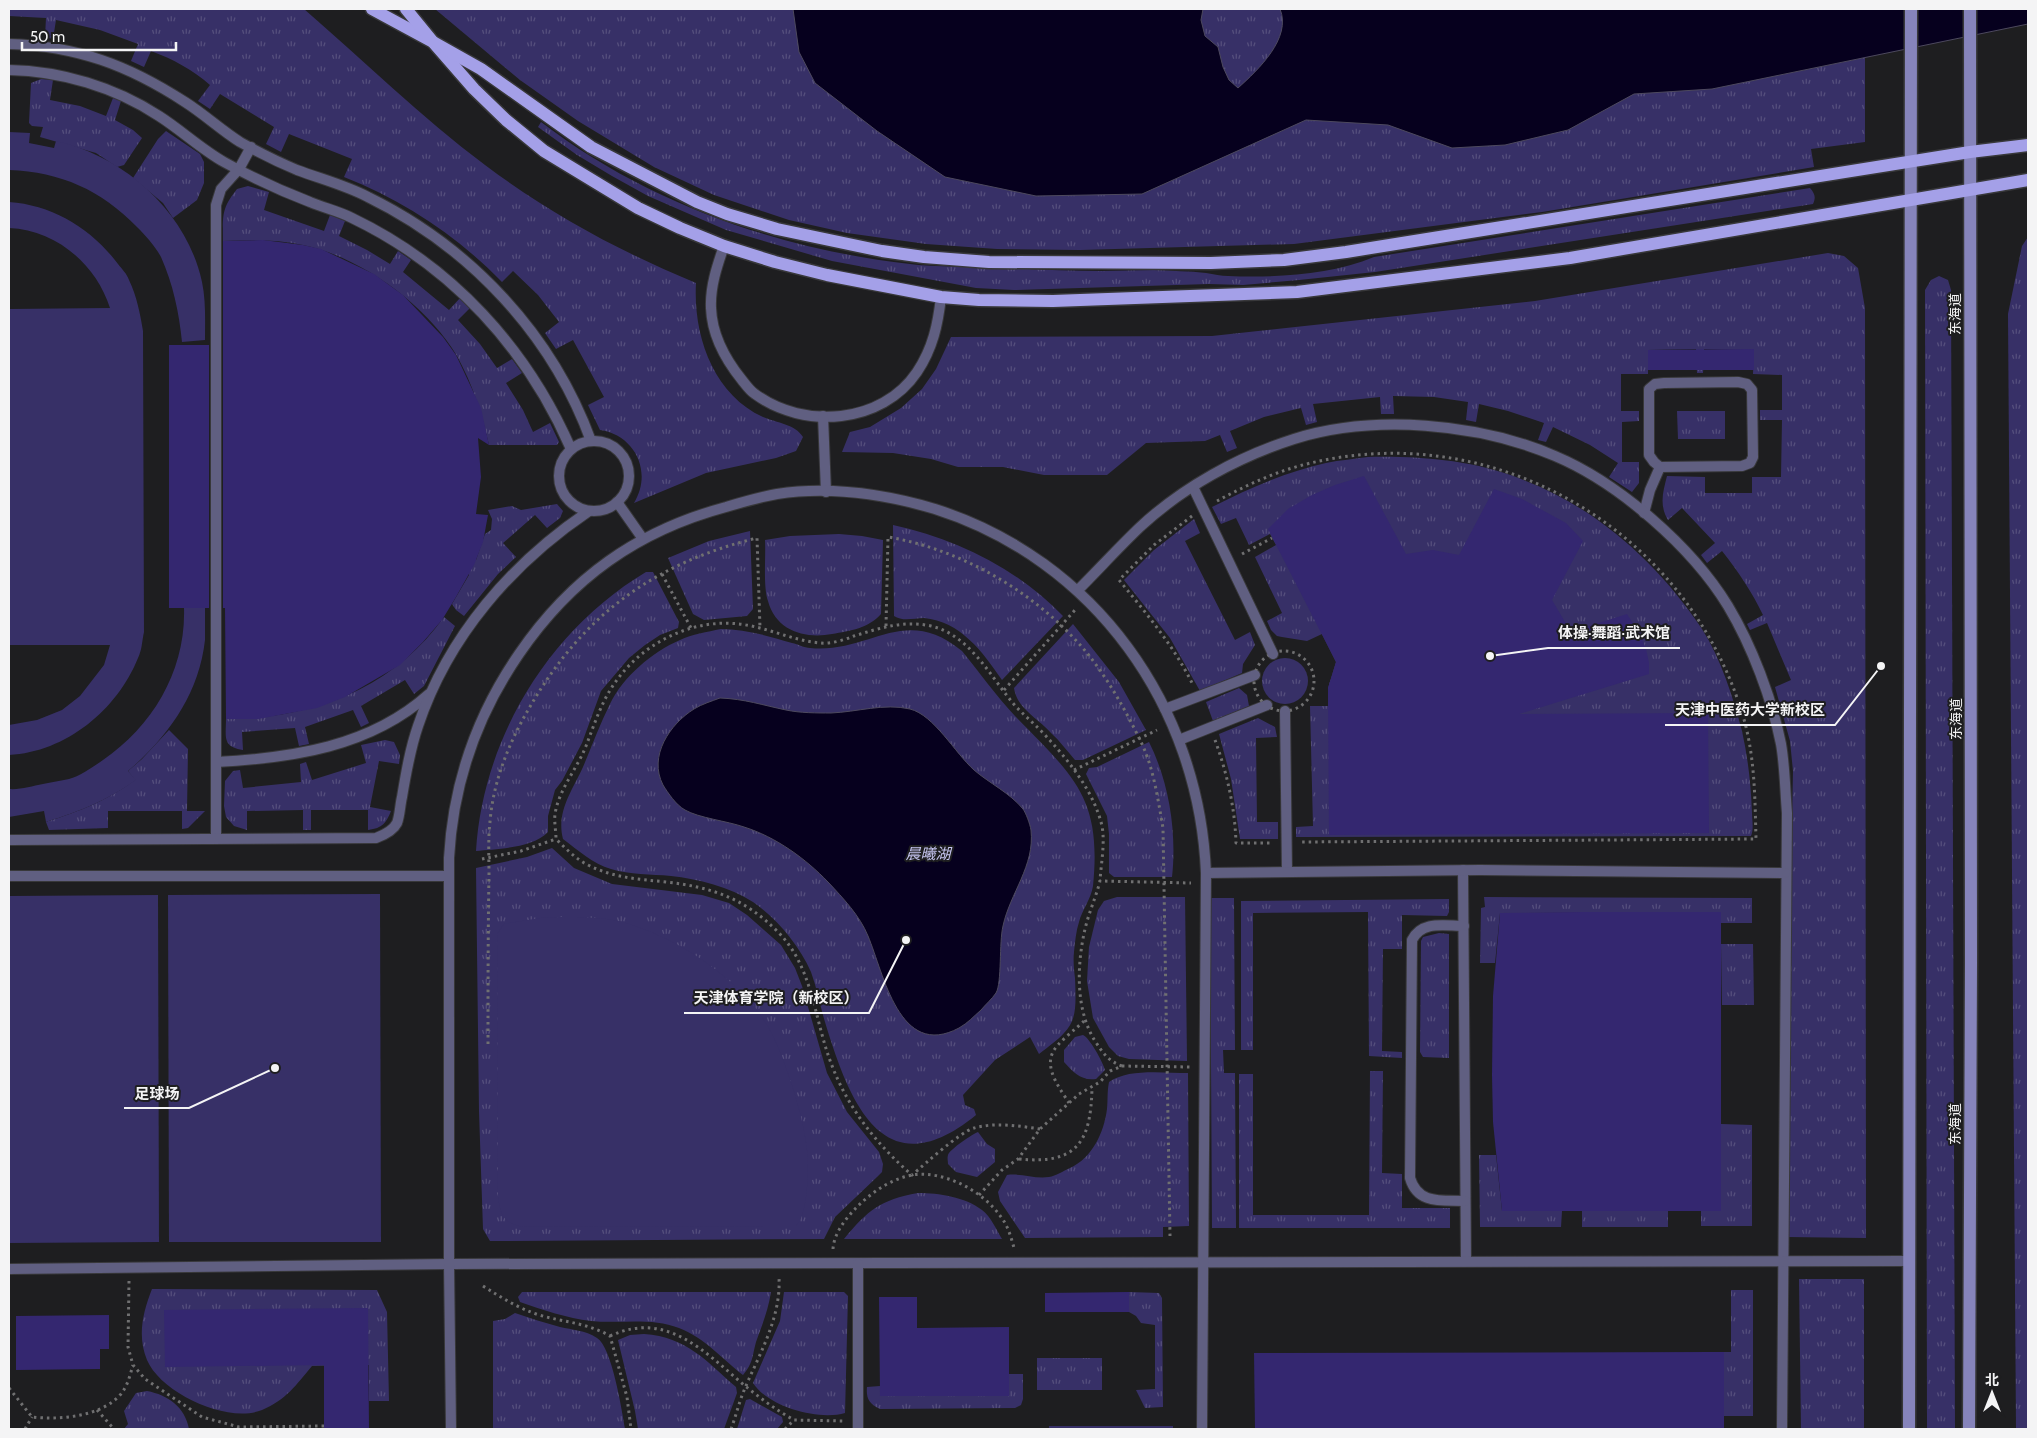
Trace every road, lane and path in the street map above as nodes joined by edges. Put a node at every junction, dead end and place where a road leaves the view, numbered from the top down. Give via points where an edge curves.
1 (372, 9) edge
2 (406, 9) edge
3 (1911, 9) edge
4 (1970, 9) edge
5 (433, 42) junction
6 (9, 44) edge
7 (9, 70) edge
8 (2028, 145) edge
9 (251, 147) junction
10 (1970, 152) junction
11 (1912, 163) junction
12 (239, 169) junction
13 (2028, 180) edge
14 (1970, 190) junction
15 (1912, 201) junction
16 (724, 246) junction
17 (941, 296) junction
18 (823, 416) junction
19 (591, 441) junction
20 (571, 450) junction
21 (1660, 467) junction
22 (1192, 487) junction
23 (826, 492) junction
24 (617, 502) junction
25 (1203, 508) junction
26 (589, 511) junction
27 (1644, 513) junction
28 (1272, 538) dead end
29 (643, 539) junction
30 (1228, 561) junction
31 (662, 574) junction
32 (1078, 590) junction
33 (1086, 598) junction
34 (886, 626) junction
35 (1061, 627) junction
36 (691, 628) junction
37 (760, 628) junction
38 (1273, 654) junction
39 (1255, 675) junction
40 (434, 689) junction
41 (1004, 690) junction
42 (1198, 697) junction
43 (1267, 705) junction
44 (1164, 709) junction
45 (1284, 711) junction
46 (1172, 723) junction
47 (1211, 728) junction
48 (1139, 739) junction
49 (1179, 740) junction
50 (216, 762) junction
51 (1074, 770) junction
52 (216, 839) junction
53 (556, 839) junction
54 (9, 840) edge
55 (1287, 842) junction
56 (489, 858) junction
57 (482, 859) dead end
58 (1463, 870) junction
59 (1288, 872) junction
60 (1785, 873) junction
61 (9, 876) edge
62 (448, 876) junction
63 (1206, 878) junction
64 (1100, 881) junction
65 (1165, 882) junction
66 (1464, 926) junction
67 (1084, 1021) junction
68 (488, 1044) dead end
69 (1122, 1066) junction
70 (1168, 1067) junction
71 (1205, 1067) junction
72 (1092, 1087) junction
73 (1069, 1103) junction
74 (1040, 1129) junction
75 (1018, 1159) junction
76 (912, 1175) junction
77 (979, 1196) junction
78 (1465, 1201) junction
79 (1170, 1236) dead end
80 (1782, 1260) junction
81 (1466, 1261) junction
82 (1909, 1261) junction
83 (448, 1264) junction
84 (779, 1264) junction
85 (832, 1264) junction
86 (858, 1264) junction
87 (1015, 1264) junction
88 (1204, 1264) junction
89 (129, 1268) junction
90 (9, 1269) edge
91 (483, 1286) dead end
92 (610, 1336) junction
93 (133, 1365) junction
94 (746, 1386) junction
95 (9, 1388) edge
96 (97, 1410) junction
97 (32, 1417) junction
98 (794, 1420) junction
99 (858, 1425) edge
100 (324, 1426) dead end
101 (25, 1429) edge
102 (114, 1429) edge
103 (451, 1429) edge
104 (631, 1429) edge
105 (732, 1429) edge
106 (785, 1429) edge
107 (1202, 1429) edge
108 (1782, 1429) edge
109 (1909, 1429) edge
110 (1969, 1429) edge

1 - 5 main road
2 - 5 main road
3 - 11 main road
4 - 10 main road, 东海道
5 - 11 main road via 481,69 591,147 697,202 777,229 834,243 924,257 989,262 1211,263 1284,260
5 - 16 main road via 474,89 544,151 638,208
6 - 9 lane via 79,52 115,64 185,102
7 - 12 lane via 53,74 106,89 159,115 212,154
8 - 10 main road
9 - 12 lane
9 - 19 lane via 297,170 348,188 388,207 419,225 469,263 509,304 552,360 573,395
10 - 11 main road
10 - 14 main road, 东海道
11 - 15 main road
12 - 20 lane via 376,230 452,284 493,324 528,370
12 - 50 lane via 221,189 216,205
13 - 14 main road
14 - 15 main road
14 - 110 main road, 东海道
15 - 17 main road via 1570,258 1297,292 1053,301
15 - 82 main road
16 - 17 main road via 827,275
16 - 18 lane via 711,291 714,329 722,352 753,393 790,410
17 - 18 lane via 937,325 926,357 902,388 872,410 852,415
18 - 23 lane
19 - 20 lane via 580,443
19 - 24 lane via 614,447 628,465 627,488
20 - 26 lane via 561,464 559,480 562,492 569,501
21 - 21 lane via 1742,466 1750,463 1753,457 1752,390 1747,384 1655,384 1650,389 1650,455
21 - 27 lane
22 - 25 lane
22 - 27 lane via 1254,454 1294,439 1358,426 1414,426 1468,431 1529,446 1583,471
22 - 32 lane via 1140,527
23 - 29 lane via 778,494 749,501 689,518
23 - 32 lane via 880,494 966,519 1023,550
24 - 26 lane via 601,510
24 - 29 lane
25 - 30 lane
25 - 42 path via 1154,545 1119,580 1168,643
25 - 55 path via 1248,485 1299,466 1388,453 1479,463 1531,480 1606,522 1637,546 1666,577 1706,630 1745,724 1753,772 1756,839
26 - 40 lane via 543,544 495,592 472,620
27 - 60 lane via 1682,548 1715,587 1729,607 1761,676 1777,728 1784,770 1787,813
28 - 30 path
29 - 62 lane via 625,549 566,597 530,638 500,683 475,734 458,791
30 - 38 lane
31 - 36 path
31 - 37 path via 698,557 758,538
31 - 56 path via 592,624 554,668 538,693 508,749 497,783 490,821
32 - 33 lane
33 - 35 path
33 - 44 lane via 1139,664
34 - 35 path via 888,536 945,551 981,569 1034,601
34 - 37 path via 823,644
34 - 41 path via 909,623 950,632
35 - 41 path
35 - 48 path via 1098,667
36 - 37 path via 714,623
36 - 53 path via 654,644 621,674 610,690 559,800 555,815
38 - 39 path via 1261,663
38 - 45 path via 1285,651 1301,656 1312,668 1314,676 1308,700 1294,710
39 - 42 lane
39 - 43 path via 1256,690
40 - 50 lane via 381,727 337,745 289,756
40 - 52 lane via 411,750 397,823 389,833 376,838
41 - 51 path
42 - 44 lane
43 - 45 path
43 - 47 lane
44 - 46 lane
45 - 55 lane
46 - 48 path
46 - 49 lane
47 - 49 lane
47 - 55 path via 1230,792 1236,843
48 - 51 path
48 - 65 path via 1156,791 1163,828
49 - 63 lane via 1198,798
50 - 52 lane
51 - 64 path via 1086,787 1102,824
52 - 54 lane
53 - 56 path
53 - 76 path via 588,865 621,877 718,892 750,908 778,932 790,946 805,974 829,1058 851,1106 895,1160
55 - 59 lane
56 - 57 path
56 - 68 path
58 - 59 lane
58 - 60 lane
58 - 66 lane
59 - 63 lane
60 - 80 lane
61 - 62 lane
62 - 83 lane
63 - 65 path
63 - 71 lane
64 - 65 path
64 - 67 path via 1082,947 1080,982
65 - 70 path
66 - 78 lane
66 - 78 lane via 1423,927 1412,940 1410,1178 1420,1196 1433,1200
67 - 69 path via 1111,1062
67 - 73 path via 1053,1051 1054,1079
69 - 70 path
69 - 72 path via 1110,1071
70 - 71 path
70 - 79 path
71 - 88 lane
72 - 73 path
72 - 75 path via 1089,1121 1085,1136 1076,1148 1052,1160
73 - 74 path
74 - 75 path
74 - 76 path via 992,1126 973,1129
75 - 77 path via 1002,1170
76 - 77 path via 935,1175
76 - 85 path via 877,1189 848,1215 833,1245
77 - 87 path via 989,1202 1009,1231
78 - 81 lane
80 - 81 lane
80 - 82 lane
80 - 108 lane
81 - 88 lane
82 - 109 main road
83 - 84 lane
83 - 89 lane
83 - 103 lane
84 - 85 lane
84 - 94 path via 775,1314
85 - 86 lane
86 - 87 lane
86 - 99 lane
87 - 88 lane
88 - 107 lane
89 - 90 lane
89 - 93 path via 128,1347
91 - 92 path via 515,1306 595,1328
92 - 94 path via 624,1329 641,1328 681,1336
92 - 104 path via 627,1397
93 - 96 path via 121,1394
93 - 100 path via 145,1378 202,1417 239,1427
94 - 98 path
94 - 105 path
95 - 97 path
96 - 97 path via 62,1417
96 - 102 path
97 - 101 path
98 - 99 path
98 - 106 path

